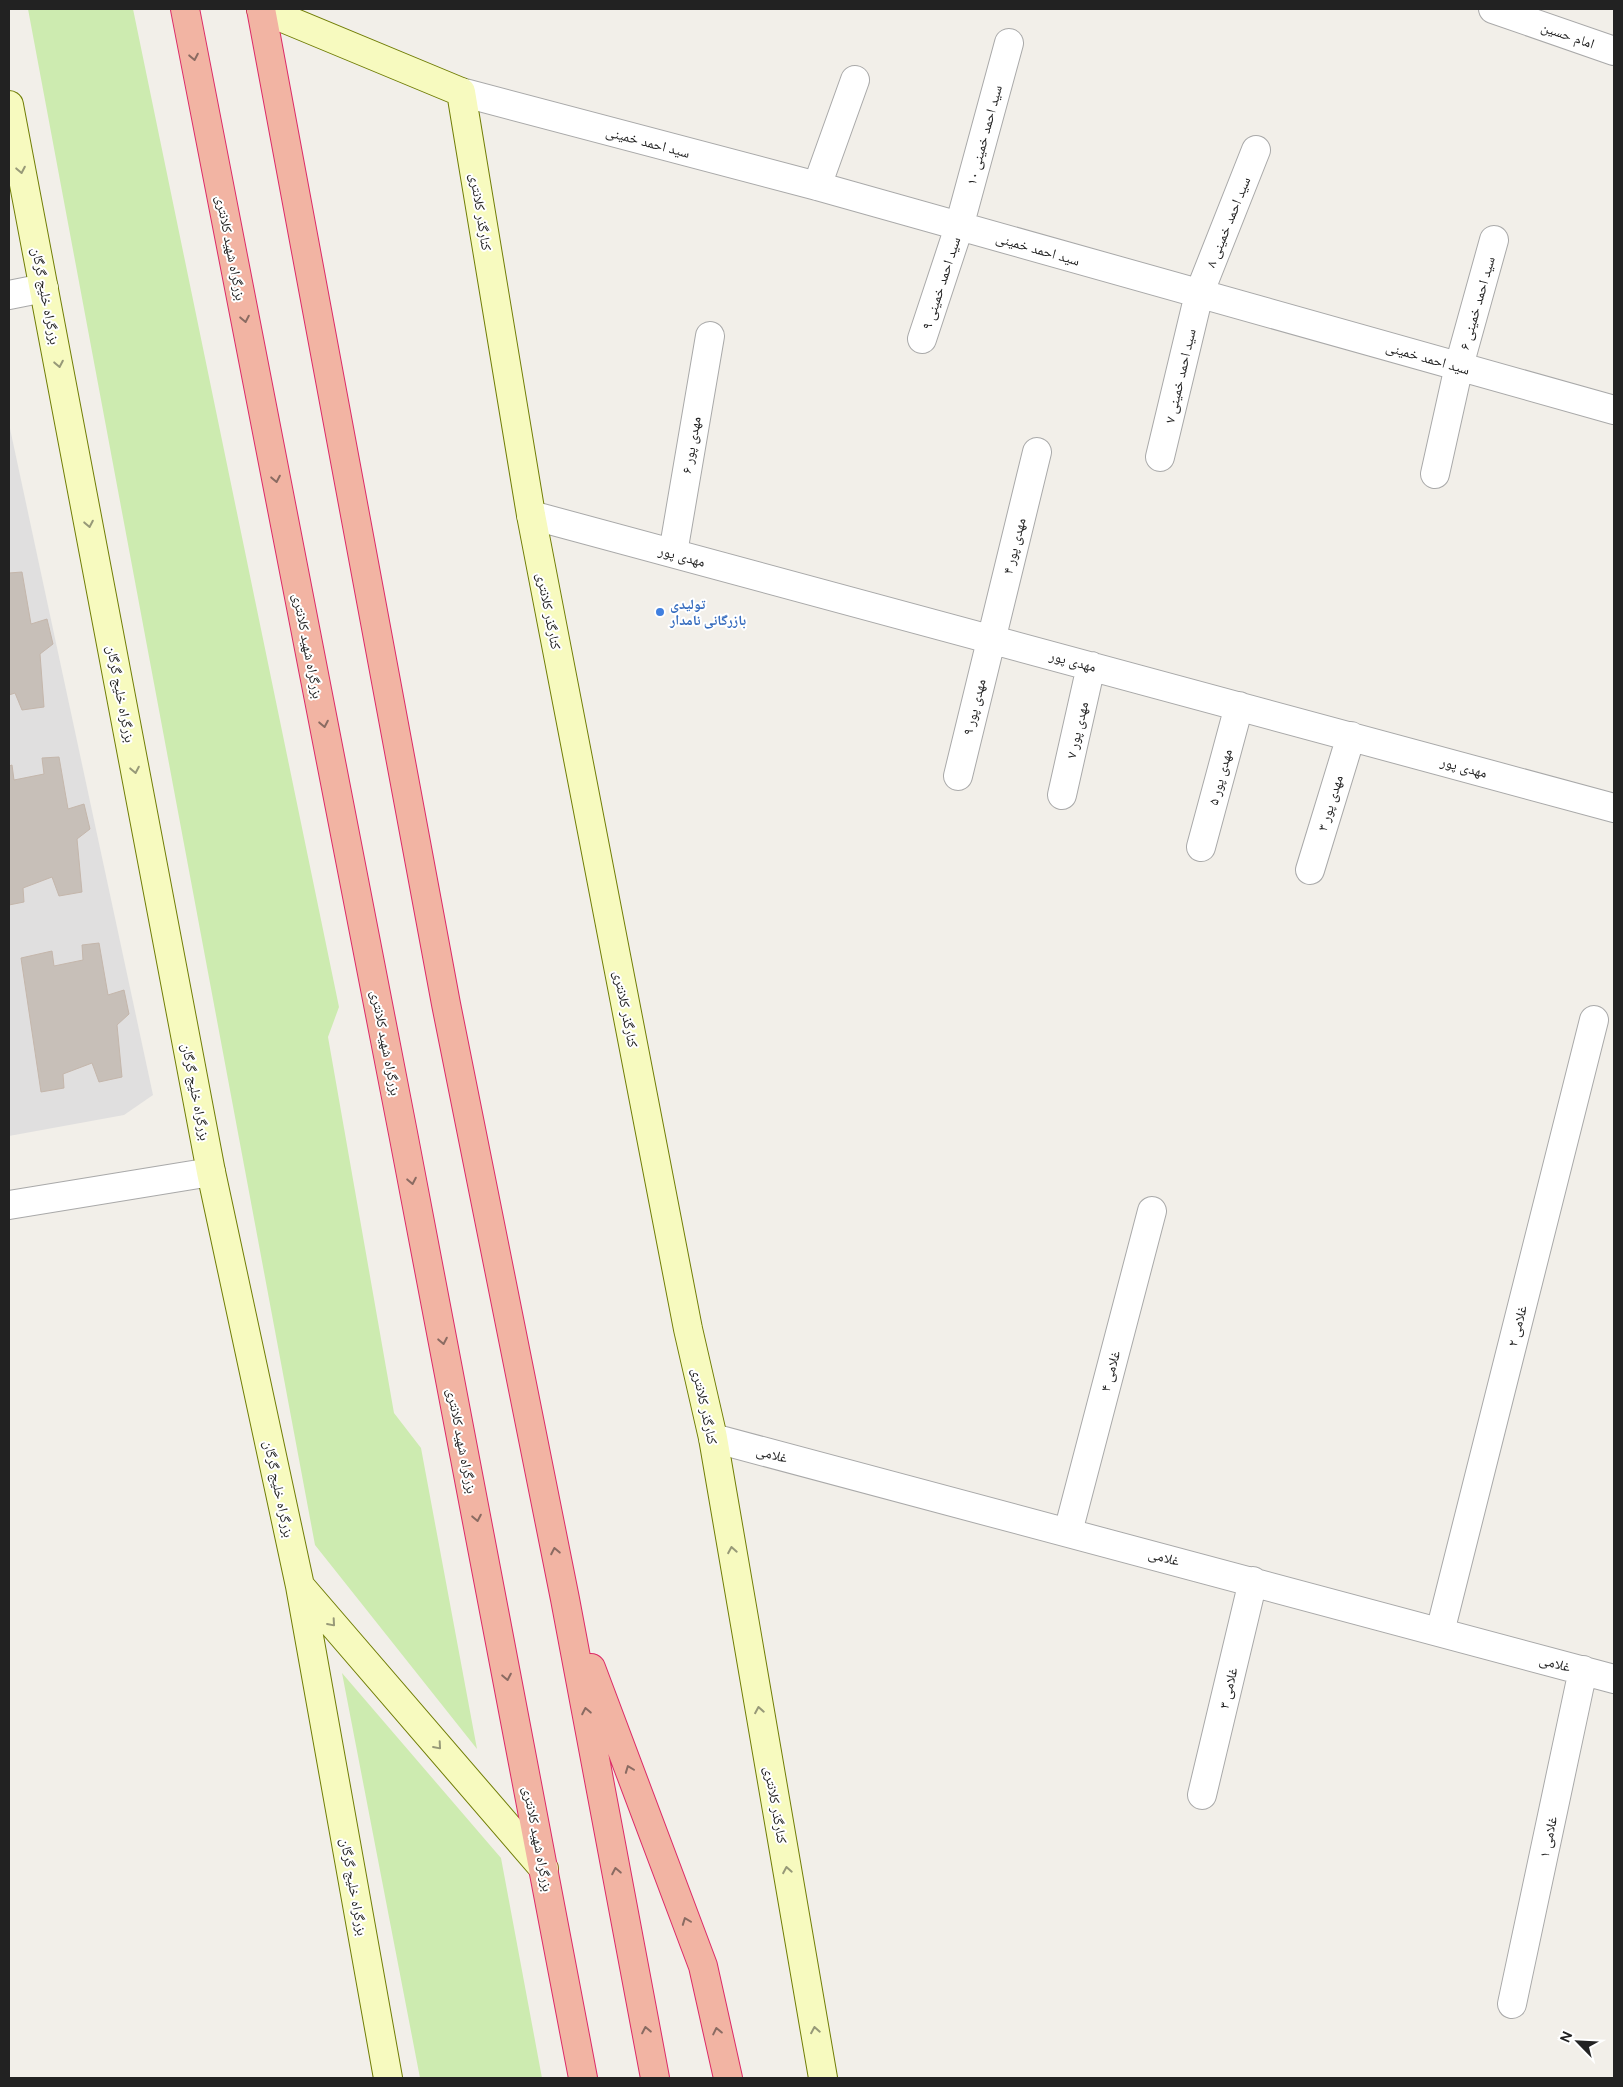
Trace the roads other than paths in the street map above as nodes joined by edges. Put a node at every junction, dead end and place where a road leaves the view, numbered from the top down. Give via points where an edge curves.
1 (184, 9) edge
2 (261, 9) edge
3 (1493, 9) edge
4 (1009, 43) dead end
5 (1614, 51) edge
6 (855, 80) dead end
7 (461, 92) junction
8 (9, 105) edge
9 (1256, 150) dead end
10 (817, 186) junction
11 (959, 226) junction
12 (1494, 240) dead end
13 (44, 288) junction
14 (1199, 294) junction
15 (9, 295) edge
16 (710, 336) dead end
17 (922, 339) dead end
18 (1459, 366) junction
19 (1614, 410) edge
20 (1037, 452) dead end
21 (1160, 458) dead end
22 (1435, 474) dead end
23 (531, 515) junction
24 (673, 553) junction
25 (991, 639) junction
26 (1091, 666) junction
27 (1239, 706) junction
28 (1351, 736) junction
29 (958, 776) dead end
30 (1062, 795) dead end
31 (1614, 808) edge
32 (1201, 847) dead end
33 (1310, 870) dead end
34 (1594, 1020) dead end
35 (212, 1172) junction
36 (9, 1205) edge
37 (1152, 1211) dead end
38 (712, 1438) junction
39 (1068, 1532) junction
40 (1253, 1581) junction
41 (300, 1586) junction
42 (565, 1599) junction
43 (1440, 1632) junction
44 (1583, 1670) junction
45 (1614, 1679) edge
46 (1202, 1795) dead end
47 (544, 1869) junction
48 (1512, 2004) dead end
49 (388, 2078) edge
50 (583, 2078) edge
51 (655, 2078) edge
52 (728, 2078) edge
53 (823, 2078) edge

1 -> 47 highway, بزرگراه شهید کلانتری
2 - 7 main road
42 -> 2 highway via 446,1004
3 - 5 street, امام حسین
4 - 11 street, سید احمد خمینی ۱۰
6 - 10 street
7 - 10 street, سید احمد خمینی
7 - 23 main road, کنارگذر کلانتری
8 -> 13 main road, بزرگراه خلیج گرگان
9 - 14 street, سید احمد خمینی ۸
10 - 11 street, سید احمد خمینی
11 - 14 street, سید احمد خمینی
11 - 17 street, سید احمد خمینی ۹
12 - 18 street, سید احمد خمینی ۶
13 - 15 street
13 -> 35 main road, بزرگراه خلیج گرگان
14 - 18 street, سید احمد خمینی
14 - 21 street, سید احمد خمینی ۷
16 - 24 street, ۶ مهدی پور
18 - 19 street, سید احمد خمینی
18 - 22 street, سید احمد خمینی ۶
20 - 25 street, ۴ مهدی پور
23 - 24 street, مهدی پور
23 - 38 main road, کنارگذر کلانتری via 688,1329
24 - 25 street, مهدی پور
25 - 26 street, مهدی پور
25 - 29 street, ۹ مهدی پور
26 - 27 street, مهدی پور
26 - 30 street, ۷ مهدی پور
27 - 28 street, مهدی پور
27 - 32 street, ۵ مهدی پور
28 - 31 street, مهدی پور
28 - 33 street, ۳ مهدی پور
34 - 43 street, غلامی ۲
35 - 36 street
35 - 41 main road, بزرگراه خلیج گرگان
37 - 39 street, غلامی ۴
38 - 39 street, غلامی
53 -> 38 main road, کنارگذر کلانتری
39 - 40 street, غلامی
40 - 43 street, غلامی
40 - 46 street, غلامی ۳
41 -> 47 main road
41 - 49 main road, بزرگراه خلیج گرگان
51 -> 42 highway
52 -> 42 highway via 703,1966
43 - 44 street, غلامی
44 - 45 street, غلامی
44 - 48 street, غلامی ۱
47 - 50 highway, بزرگراه شهید کلانتری

